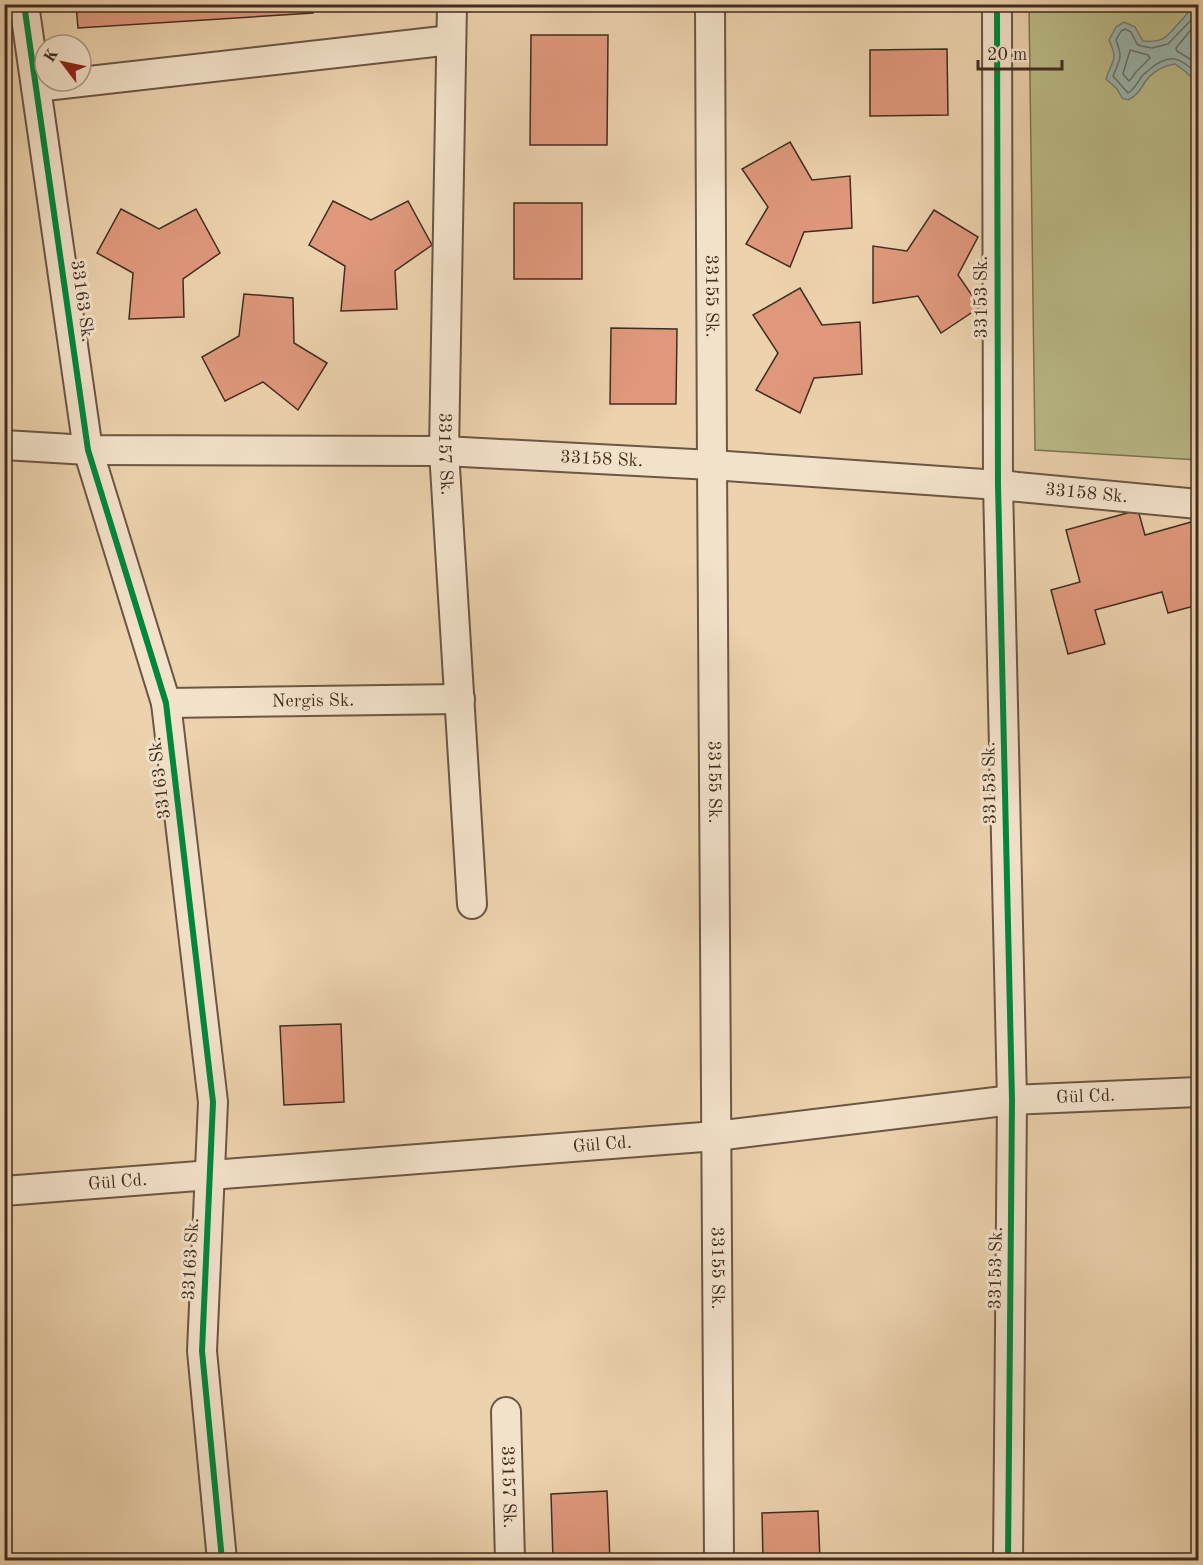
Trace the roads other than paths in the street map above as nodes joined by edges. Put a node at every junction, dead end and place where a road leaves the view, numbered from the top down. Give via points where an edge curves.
1 (24, 4) edge
2 (452, 4) edge
3 (711, 4) edge
4 (997, 4) edge
5 (451, 40) junction
6 (33, 66) edge
7 (93, 81) edge
8 (37, 93) edge
9 (4, 445) edge
10 (88, 450) junction
11 (444, 451) junction
12 (712, 465) junction
13 (998, 485) junction
14 (1198, 504) edge
15 (460, 699) junction
16 (166, 703) junction
17 (472, 904) dead end
18 (1198, 1092) edge
19 (1012, 1100) junction
20 (716, 1136) junction
21 (210, 1175) junction
22 (4, 1191) edge
23 (506, 1412) dead end
24 (222, 1560) edge
25 (510, 1560) edge
26 (719, 1560) edge
27 (1008, 1560) edge

1 - 6 street, 33163 Sk.
2 - 5 street, 33157 Sk.
3 - 12 street, 33155 Sk.
4 - 13 street, 33153 Sk.
5 - 7 street
5 - 11 street, 33157 Sk.
8 - 10 street, 33163 Sk.
9 - 10 street, 33158 Sk.
10 - 11 street, 33158 Sk.
10 - 16 street, 33163 Sk.
11 - 12 street, 33158 Sk.
11 - 15 street, 33157 Sk.
12 - 13 street, 33158 Sk.
12 - 20 street, 33155 Sk.
13 - 14 street, 33158 Sk.
13 - 19 street, 33153 Sk.
15 - 16 street, Nergis Sk.
15 - 17 street, 33157 Sk.
16 - 21 street, 33163 Sk. via 213,1102
18 - 19 street, Gül Cd.
19 - 20 street, Gül Cd.
19 - 27 street, 33153 Sk.
20 - 21 street, Gül Cd.
20 - 26 street, 33155 Sk.
21 - 22 street, Gül Cd.
21 - 24 street, 33163 Sk. via 202,1351
23 - 25 street, 33157 Sk.

